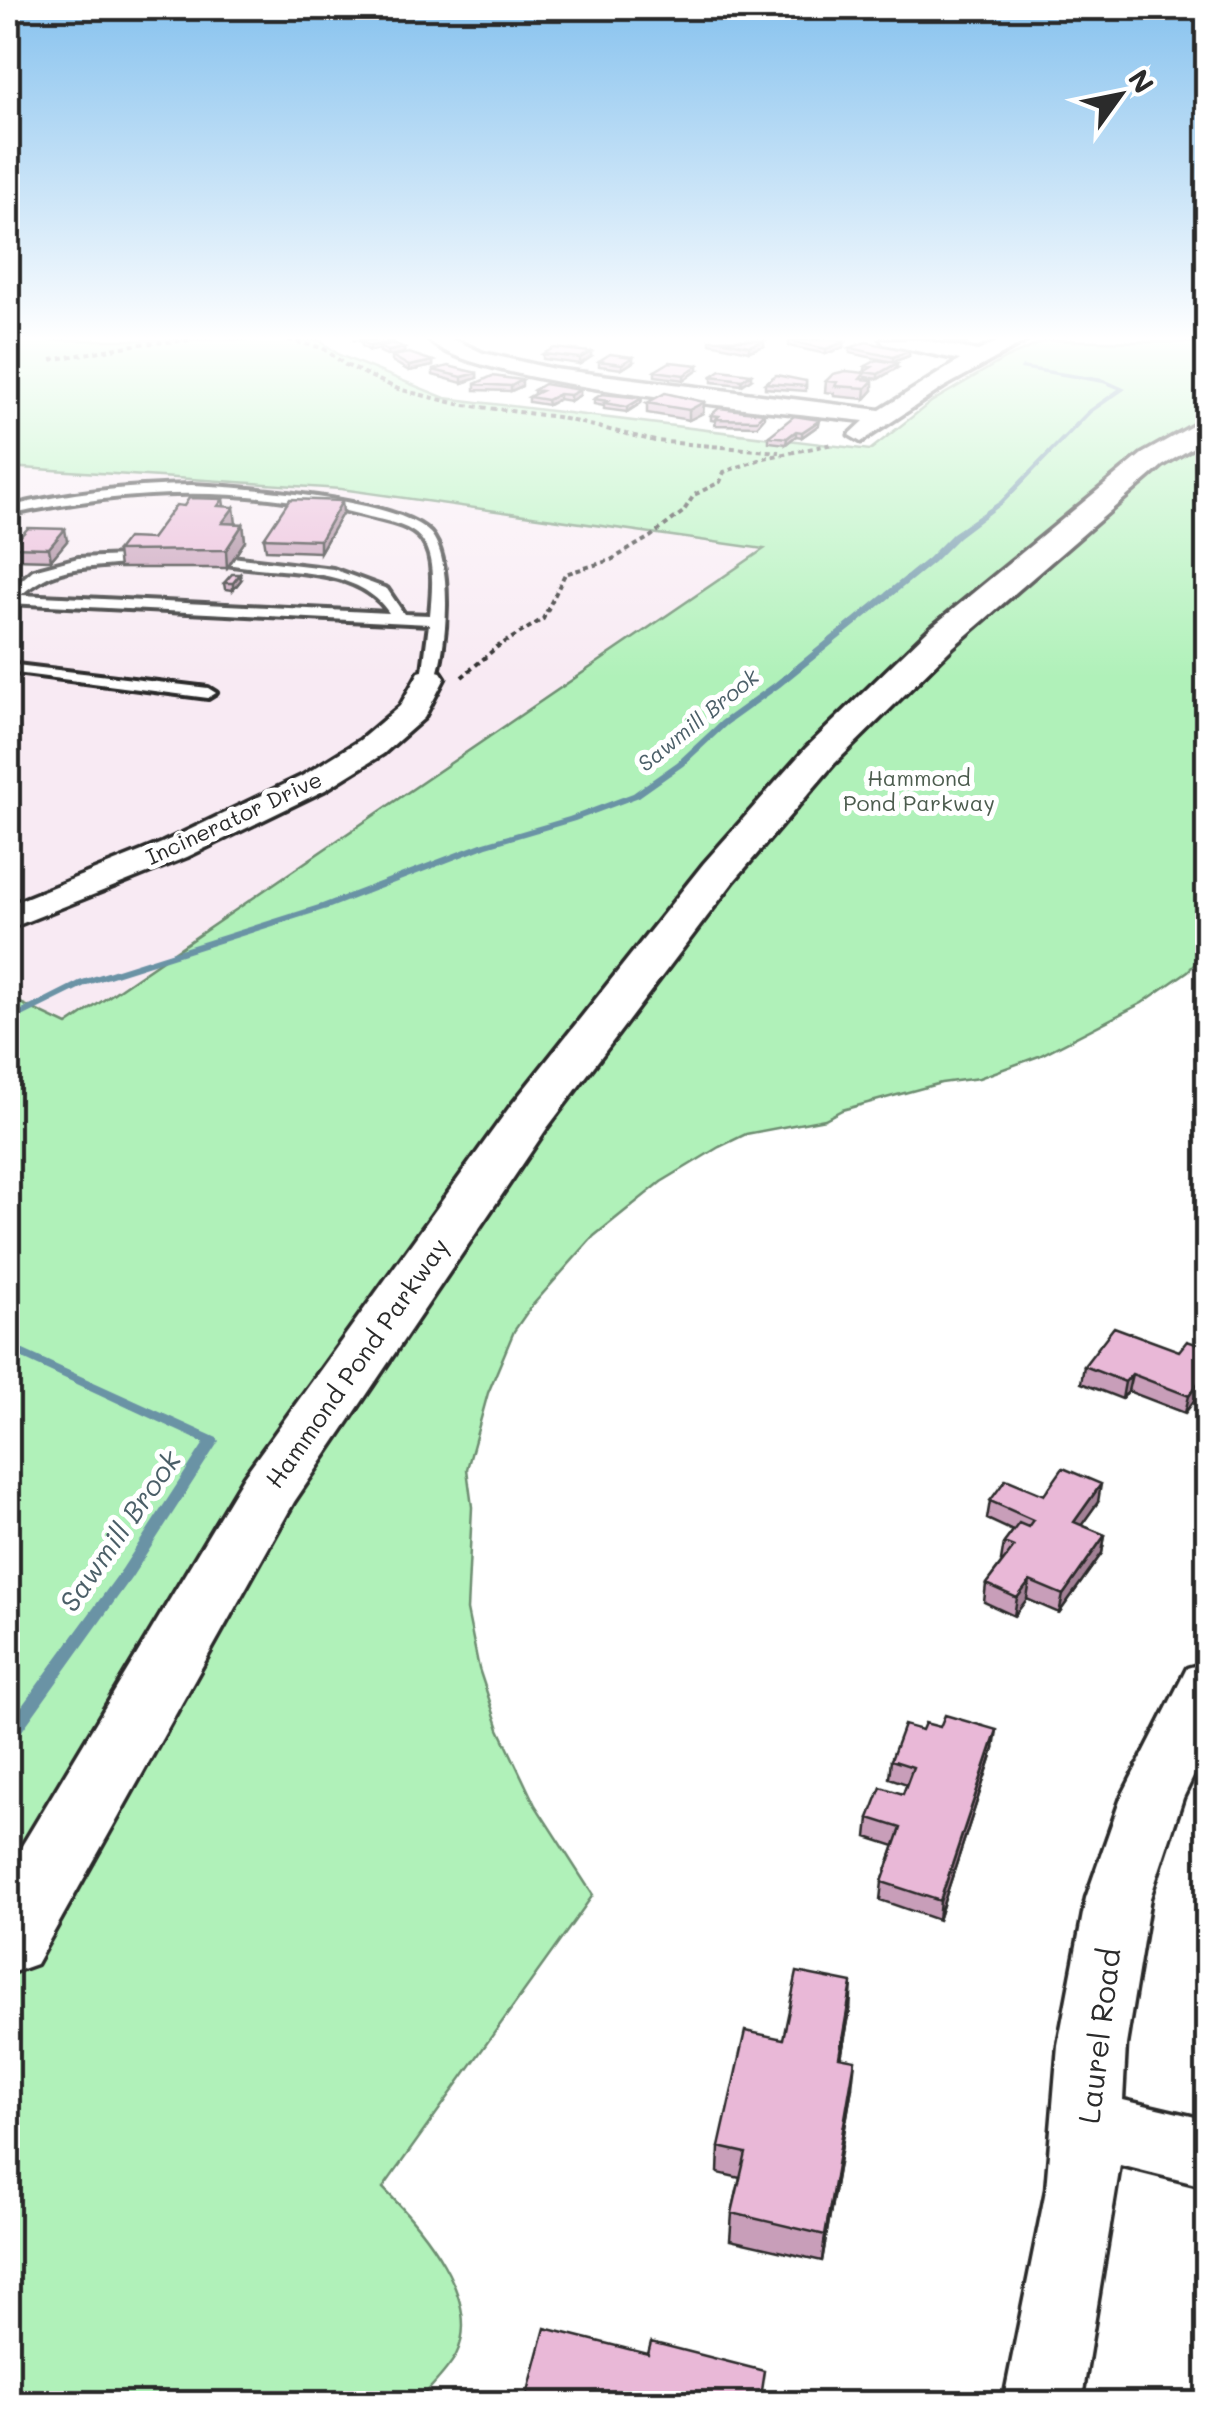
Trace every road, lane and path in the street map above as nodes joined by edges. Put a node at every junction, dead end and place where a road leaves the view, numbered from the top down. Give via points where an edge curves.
1 (1164, 453) edge
2 (8, 511) edge
3 (126, 560) edge
4 (232, 561) edge
5 (8, 599) edge
6 (400, 619) junction
7 (435, 620) junction
8 (8, 668) edge
9 (430, 678) joint
10 (208, 693) dead end
11 (8, 918) edge
12 (1208, 1684) edge
13 (8, 1940) edge
14 (1089, 2124) junction
15 (1208, 2154) edge
16 (1042, 2404) edge

1 - 13 main road, Hammond Pond Parkway via 941,638 820,756 527,1119 267,1492
2 - 7 lane, Incinerator Drive via 44,500 142,490 305,495 403,523 427,537 440,571
3 - 5 lane via 38,572
4 - 6 lane via 328,572 382,592
5 - 6 lane
6 - 7 lane
7 - 9 lane, Incinerator Drive
8 - 10 lane
9 - 11 street, Incinerator Drive via 418,710 318,782
12 - 14 street, Laurel Road via 1152,1798 1118,1898 1092,2046
14 - 15 street
14 - 16 street, Laurel Road

